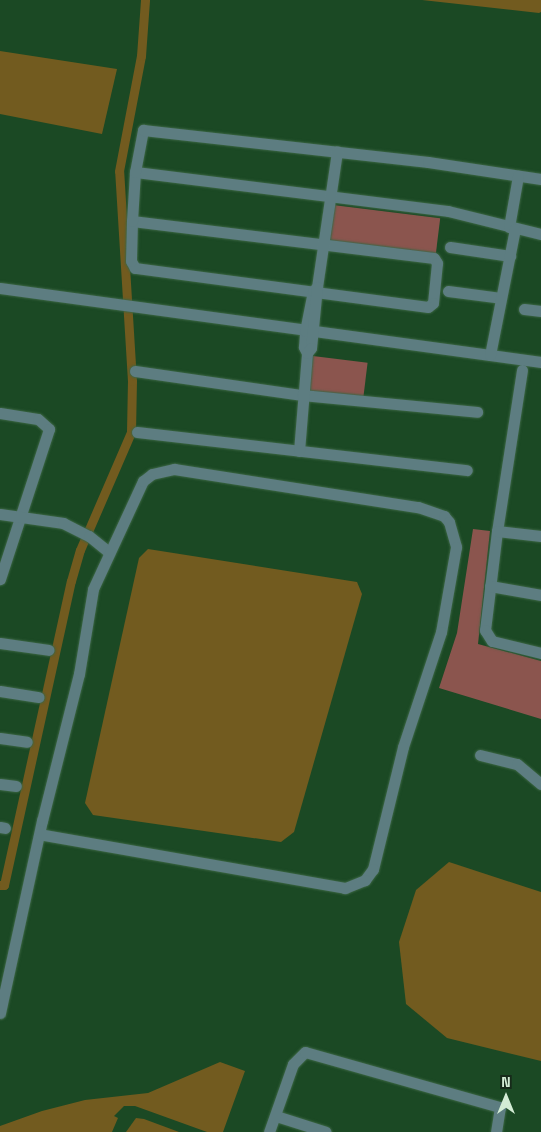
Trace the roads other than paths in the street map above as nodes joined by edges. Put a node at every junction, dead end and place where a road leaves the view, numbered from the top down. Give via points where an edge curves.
1 (337, 151) junction
2 (135, 172) junction
3 (518, 176) junction
4 (541, 179) edge
5 (332, 198) junction
6 (132, 221) junction
7 (512, 228) junction
8 (541, 234) edge
9 (323, 246) junction
10 (450, 247) dead end
11 (510, 256) junction
12 (0, 288) edge
13 (316, 290) junction
14 (448, 291) dead end
15 (501, 298) junction
16 (524, 309) dead end
17 (541, 311) edge
18 (309, 332) junction
19 (490, 355) junction
20 (541, 362) edge
21 (522, 370) dead end
22 (135, 371) dead end
23 (302, 395) junction
24 (476, 412) dead end
25 (0, 413) edge
26 (137, 432) dead end
27 (298, 451) junction
28 (467, 470) dead end
29 (0, 514) edge
30 (21, 518) junction
31 (497, 531) junction
32 (541, 536) edge
33 (109, 552) junction
34 (0, 579) edge
35 (490, 586) junction
36 (541, 595) edge
37 (0, 643) edge
38 (48, 650) dead end
39 (541, 653) edge
40 (0, 691) edge
41 (39, 697) dead end
42 (0, 738) edge
43 (27, 742) dead end
44 (480, 755) dead end
45 (0, 784) edge
46 (541, 784) edge
47 (16, 786) dead end
48 (40, 834) junction
49 (0, 1013) edge
50 (276, 1116) junction
51 (290, 1127) edge
52 (269, 1132) edge
53 (326, 1132) edge
54 (496, 1132) edge

1 - 2 street via 151,129 143,130
1 - 3 street
1 - 5 street
2 - 5 street
2 - 6 street
3 - 4 street
3 - 7 street
5 - 7 street via 448,211
5 - 9 street
6 - 9 street
6 - 13 street via 131,261 135,268
7 - 8 street
7 - 11 street
9 - 13 street
9 - 13 street via 434,258 437,263 433,303 428,307
10 - 11 street
11 - 15 street
12 - 18 street
13 - 18 street
14 - 15 street
15 - 19 street
16 - 17 street
18 - 19 street
18 - 23 street via 304,347 307,353
19 - 20 street
21 - 31 street
22 - 23 street
23 - 24 street
23 - 27 street
25 - 30 street via 38,419 49,429
26 - 27 street
27 - 28 street
29 - 30 street
30 - 33 street via 56,522 77,529
30 - 34 street
31 - 32 street
31 - 35 street
33 - 48 street via 93,589 79,674
33 - 48 street via 143,481 152,474 174,469 418,507 444,516 454,534 456,547 442,632 403,747 373,869 365,880 345,888
35 - 36 street
35 - 39 street via 486,619 488,638
37 - 38 street
40 - 41 street
42 - 43 street
44 - 46 street via 517,764
45 - 47 street
48 - 49 street
50 - 51 street
50 - 52 street
50 - 54 street via 293,1064 305,1052 500,1108
51 - 53 street

